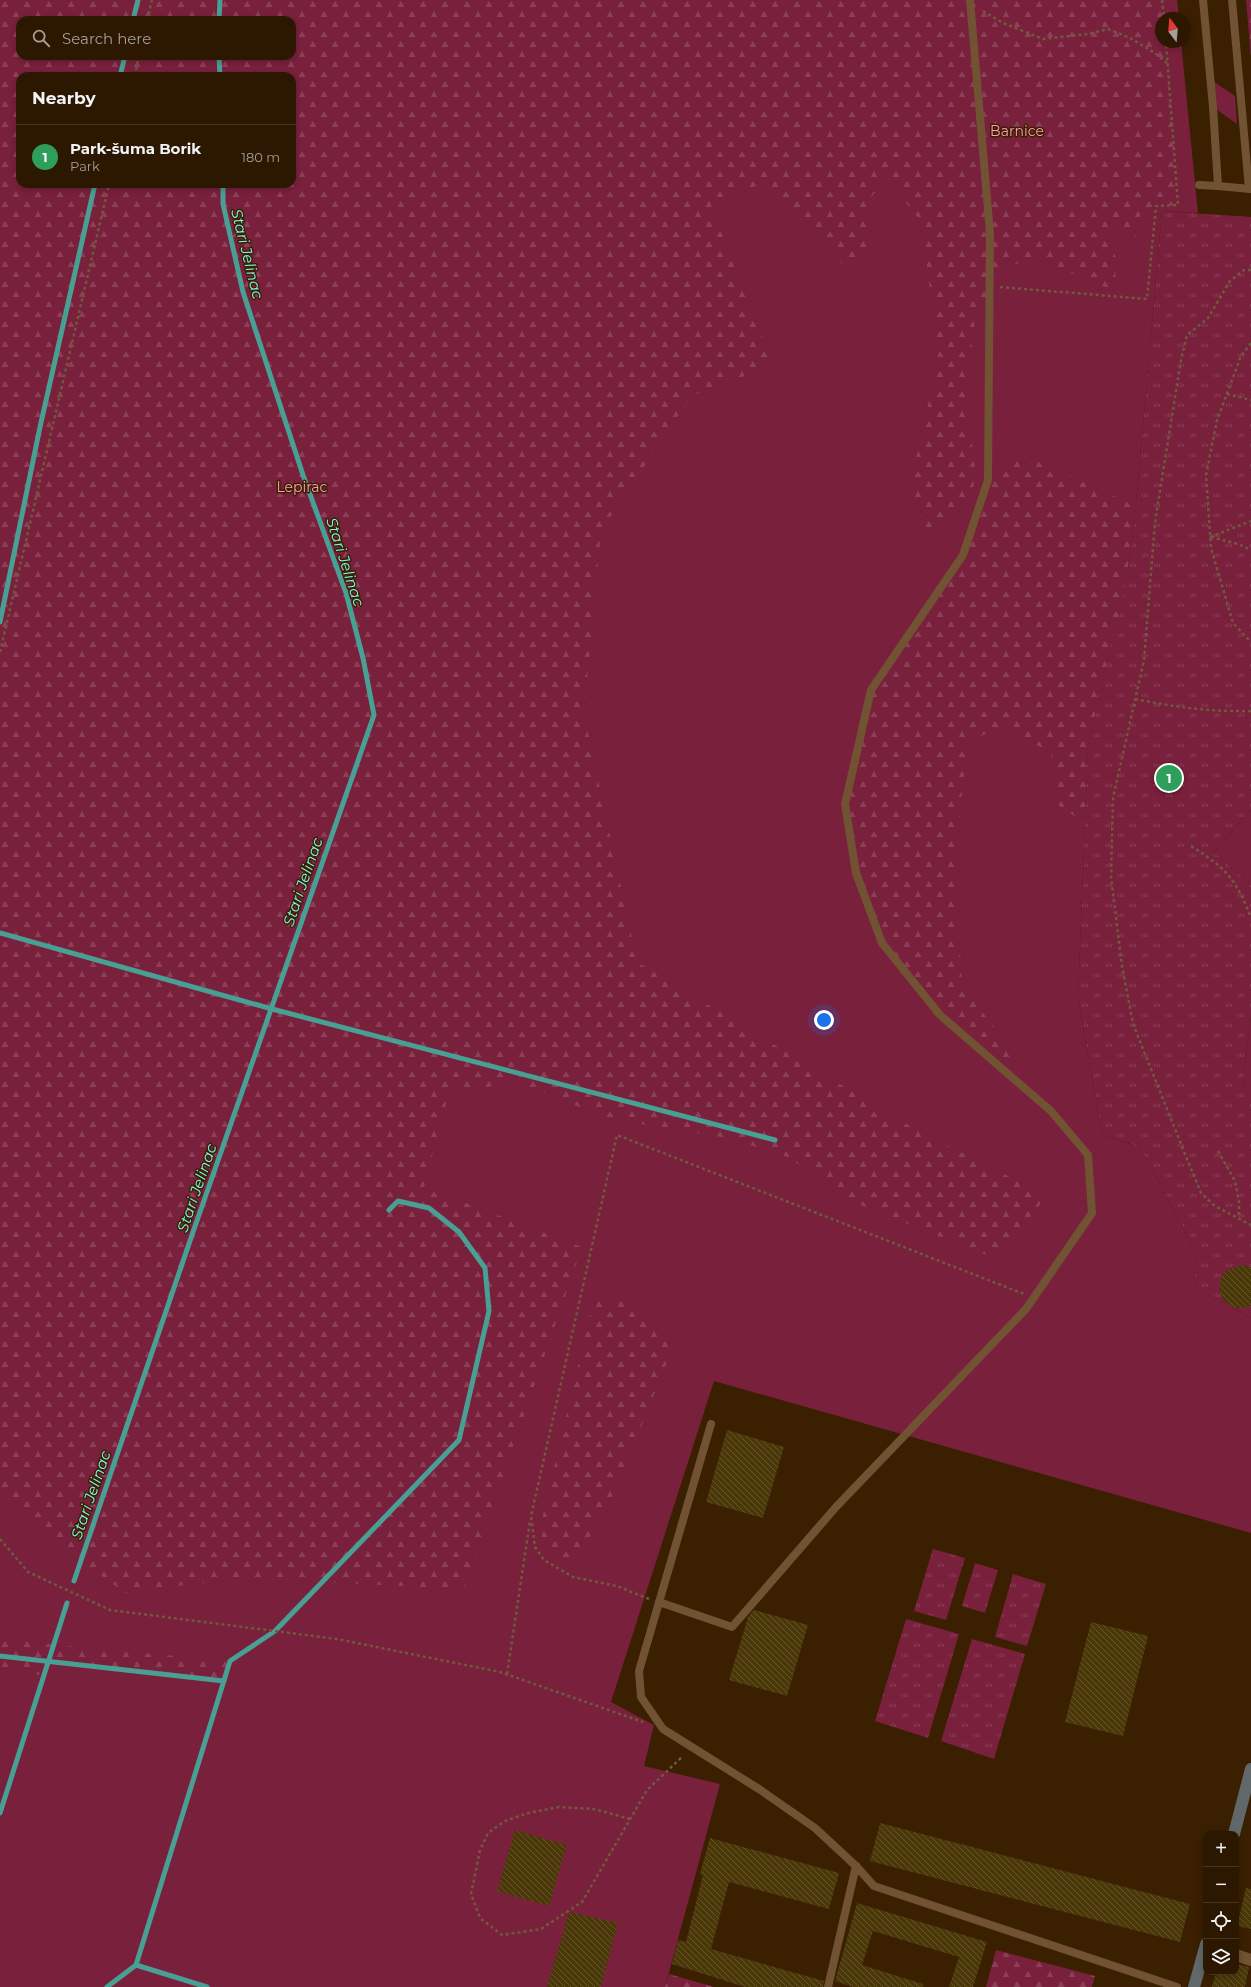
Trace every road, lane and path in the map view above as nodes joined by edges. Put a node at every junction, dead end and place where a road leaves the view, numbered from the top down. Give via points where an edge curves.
1 (152, 0) edge
2 (1162, 0) edge
3 (1203, 0) edge
4 (1232, 0) edge
5 (970, 2) edge
6 (1163, 12) edge
7 (148, 16) edge
8 (1166, 48) edge
9 (138, 60) edge
10 (1167, 64) junction
11 (135, 72) edge
12 (1199, 185) dead end
13 (1218, 186) junction
14 (108, 188) edge
15 (1250, 189) edge
16 (1251, 270) edge
17 (990, 286) junction
18 (1251, 343) edge
19 (1227, 394) junction
20 (1251, 400) edge
21 (1251, 521) edge
22 (1210, 537) junction
23 (1251, 550) edge
24 (1251, 642) edge
25 (0, 652) edge
26 (1136, 699) junction
27 (1251, 711) edge
28 (1191, 846) dead end
29 (1251, 918) edge
30 (1218, 1151) dead end
31 (1239, 1220) junction
32 (1251, 1225) edge
33 (1034, 1297) junction
34 (711, 1424) dead end
35 (531, 1516) junction
36 (0, 1540) edge
37 (659, 1602) junction
38 (507, 1674) junction
39 (663, 1728) junction
40 (692, 1747) junction
41 (1251, 1769) edge
42 (630, 1819) junction
43 (1235, 1831) edge
44 (856, 1866) junction
45 (1203, 1955) edge
46 (1239, 1956) edge
47 (1251, 1960) edge
48 (828, 1987) edge
49 (1177, 1987) edge
50 (1194, 1987) edge

1 - 7 path
2 - 6 path
3 - 13 lane
4 - 15 lane
5 - 10 path via 1003,23 1043,38 1088,34 1108,29 1130,38 1155,53
5 - 17 lane via 990,233
8 - 10 path
9 - 11 path
10 - 17 path via 1178,205 1156,206 1147,299
12 - 13 lane
13 - 15 lane
14 - 25 path
16 - 26 path via 1244,270 1230,281 1208,318 1188,335 1181,360 1155,522 1144,660
17 - 33 lane via 988,480 963,556 871,690 845,804 856,873 882,943 940,1015 1051,1110 1088,1155 1092,1213
18 - 19 path via 1241,356
19 - 20 path
19 - 22 path via 1217,420 1206,475
21 - 22 path
22 - 23 path
22 - 24 path via 1232,623
26 - 27 path via 1176,708
26 - 31 path via 1113,798 1111,877 1122,966 1133,1024 1201,1193 1215,1206
28 - 29 path via 1214,860 1232,877
30 - 31 path via 1235,1181
31 - 32 path
33 - 35 path via 617,1135
33 - 37 lane via 1026,1309 836,1507 732,1627
34 - 37 lane
35 - 37 path via 535,1546 544,1560 573,1577 617,1586
35 - 38 path
36 - 38 path via 28,1572 110,1610 337,1639
37 - 39 lane via 639,1671 641,1697
38 - 39 path
39 - 40 lane
40 - 42 path via 647,1790
40 - 44 lane via 815,1828
41 - 43 street
42 - 42 path via 582,1902 541,1929 502,1935 480,1918 471,1894 480,1850 488,1833 504,1821 558,1807 594,1809
44 - 48 lane
44 - 49 lane via 874,1886
45 - 50 street
46 - 47 street

